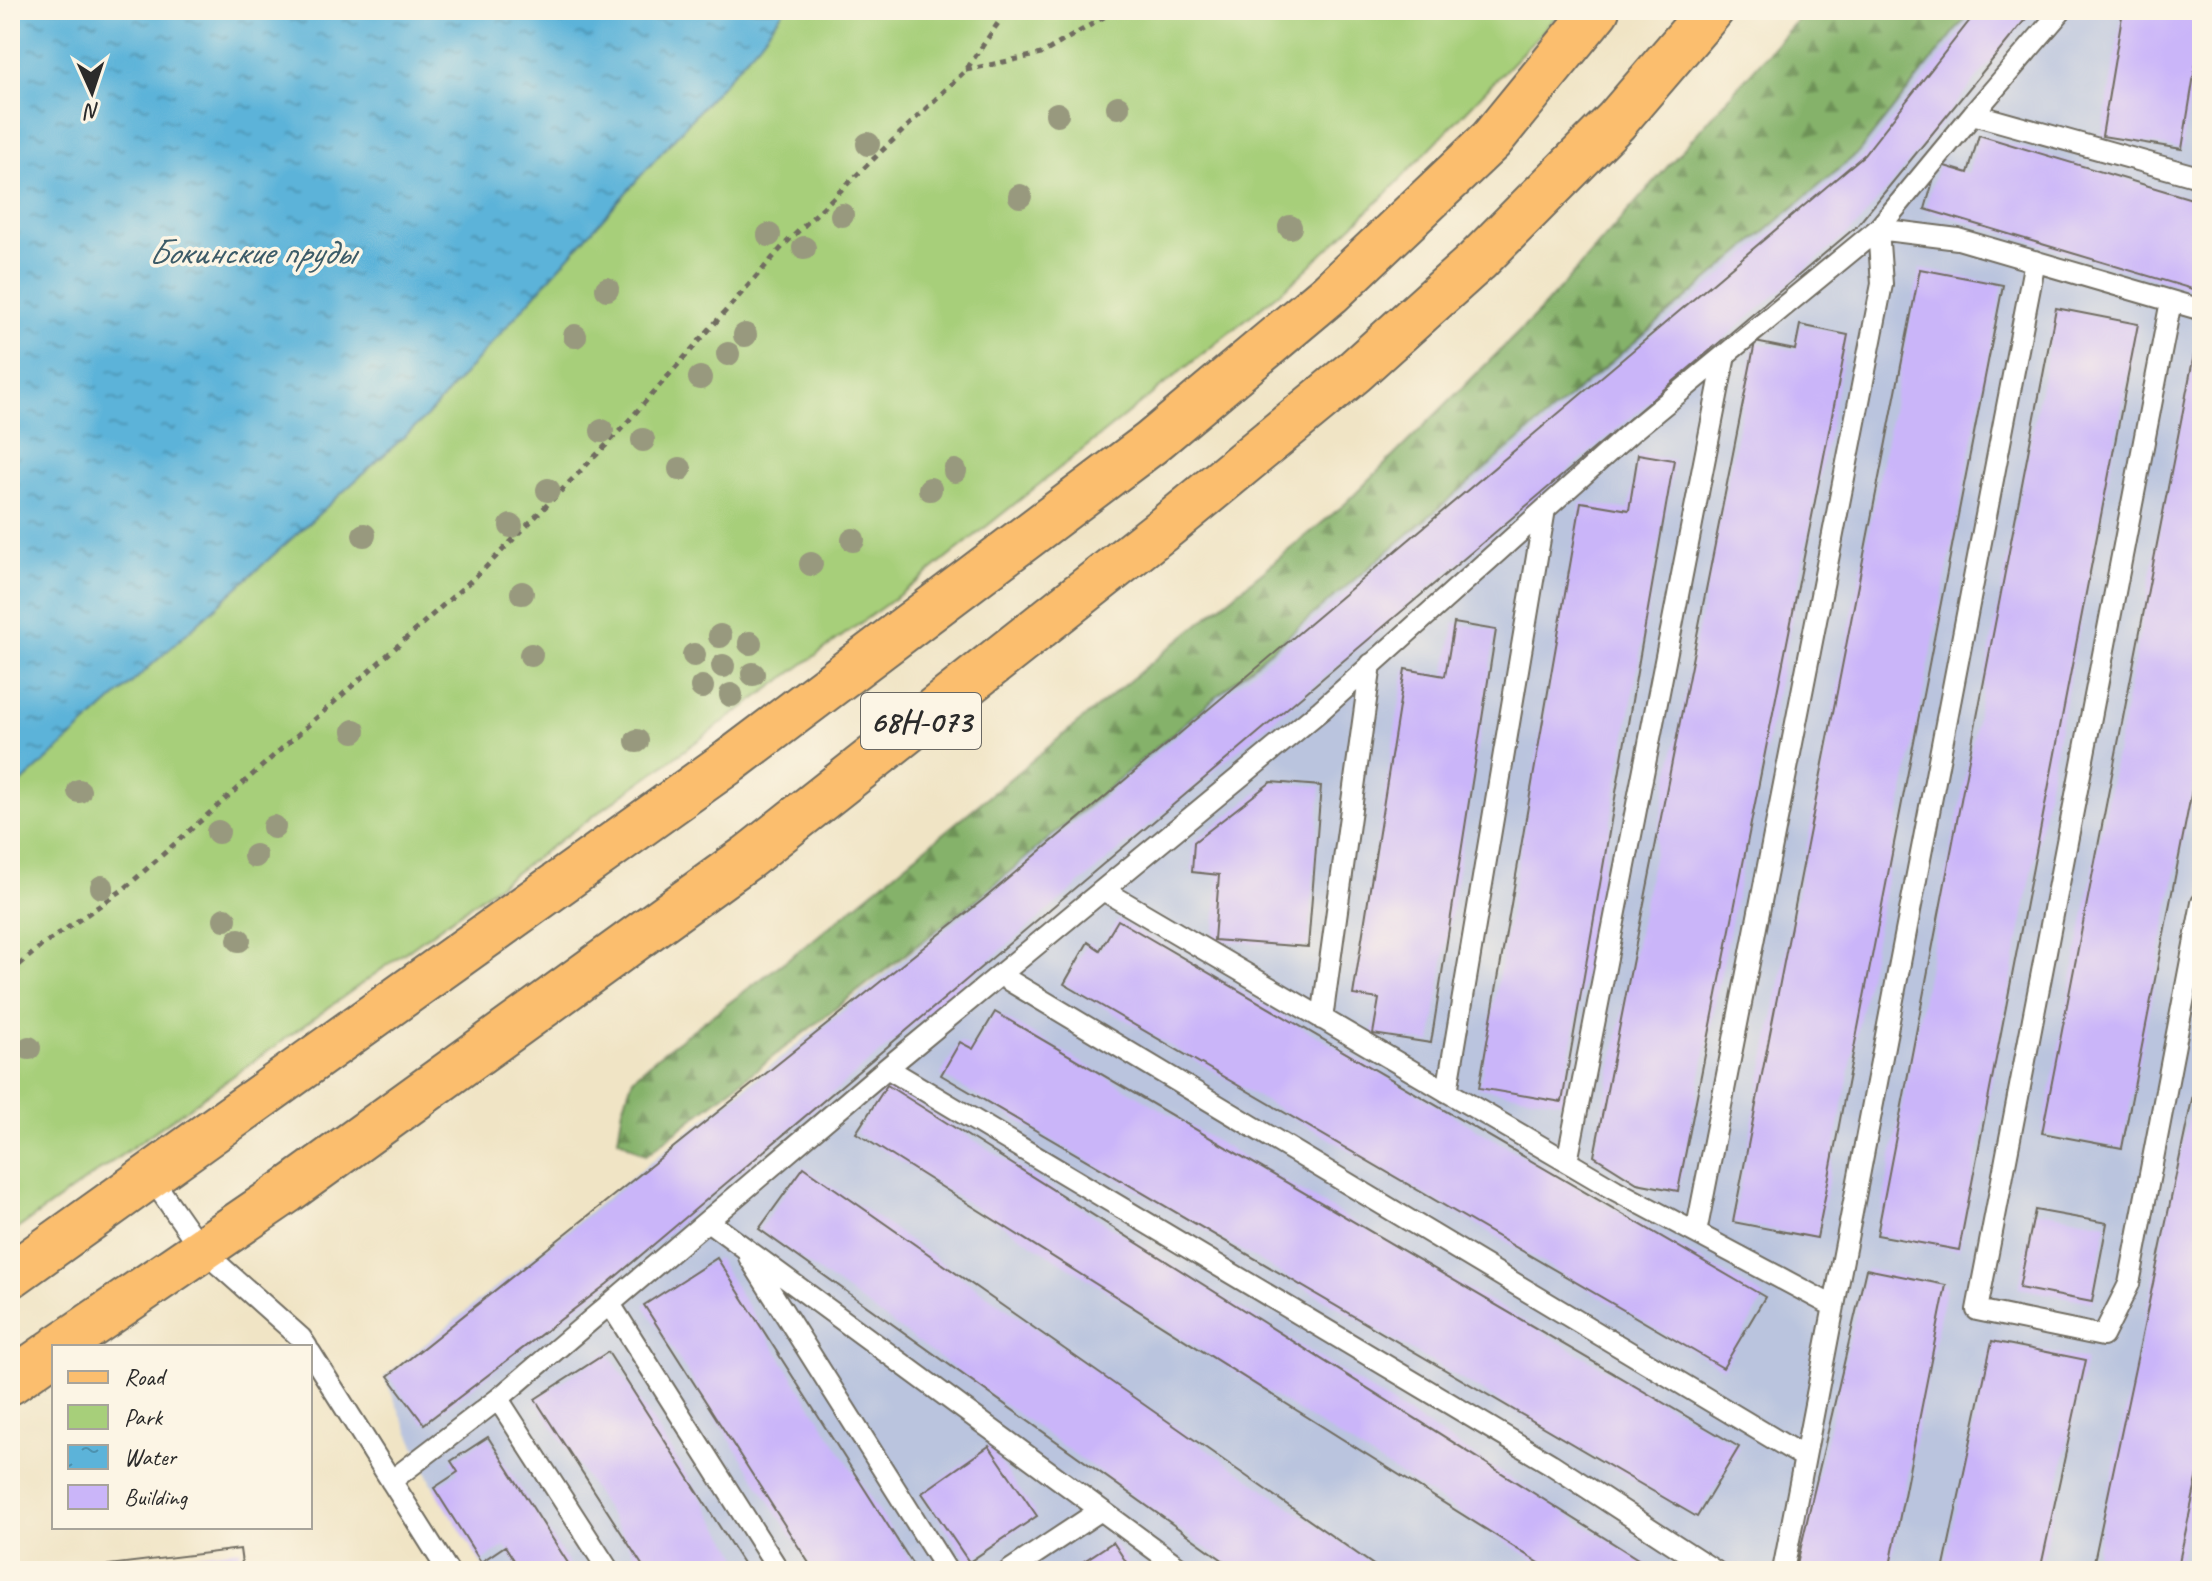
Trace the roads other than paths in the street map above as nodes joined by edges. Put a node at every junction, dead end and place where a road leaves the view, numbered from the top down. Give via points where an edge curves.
1 (1597, 10) edge
2 (1711, 10) edge
3 (2062, 10) edge
4 (1973, 114) junction
5 (2202, 177) edge
6 (1878, 229) junction
7 (2035, 261) junction
8 (2171, 301) junction
9 (2202, 310) edge
10 (1725, 355) junction
11 (1545, 509) junction
12 (1371, 664) junction
13 (1103, 890) junction
14 (2202, 903) edge
15 (1000, 975) junction
16 (1322, 1019) junction
17 (887, 1068) junction
18 (1447, 1092) junction
19 (1567, 1162) junction
20 (150, 1176) junction
21 (708, 1221) junction
22 (1696, 1233) junction
23 (742, 1245) junction
24 (201, 1249) junction
25 (10, 1276) edge
26 (610, 1304) junction
27 (1833, 1306) junction
28 (62, 1345) edge
29 (306, 1345) edge
30 (52, 1352) edge
31 (312, 1355) edge
32 (10, 1382) edge
33 (498, 1399) junction
34 (1804, 1457) junction
35 (391, 1481) junction
36 (1101, 1510) junction
37 (448, 1571) edge
38 (609, 1571) edge
39 (779, 1571) edge
40 (947, 1571) edge
41 (1009, 1571) edge
42 (1184, 1571) edge
43 (1715, 1571) edge
44 (1783, 1571) edge

1 - 20 main road, 68Н-073 via 1491,140 1330,293 1151,443 730,761
2 - 24 main road, 68Н-073 via 1616,121 1477,261 1179,517 748,857
3 - 4 lane
4 - 5 lane
4 - 6 lane
6 - 7 lane via 1958,239
6 - 10 lane
6 - 22 lane via 1882,284
7 - 8 lane
7 - 27 lane
8 - 9 lane
8 - 14 lane via 1977,1310 2103,1336 2129,1284
10 - 11 lane
10 - 19 lane
11 - 12 lane
11 - 18 lane
12 - 13 lane
12 - 16 lane
13 - 15 lane
13 - 16 lane
15 - 17 lane
15 - 34 lane
16 - 18 lane
17 - 21 lane
17 - 43 lane via 1551,1464
18 - 19 lane
19 - 22 lane
20 - 24 lane
20 - 25 main road, 68Н-073
21 - 23 lane
21 - 26 lane
22 - 27 lane
23 - 36 lane
23 - 40 lane
24 - 28 main road, 68Н-073
24 - 29 lane
26 - 33 lane
26 - 39 lane
27 - 34 lane
30 - 32 main road
31 - 35 lane
33 - 35 lane
33 - 38 lane
34 - 44 lane
35 - 37 lane
36 - 41 lane
36 - 42 lane

